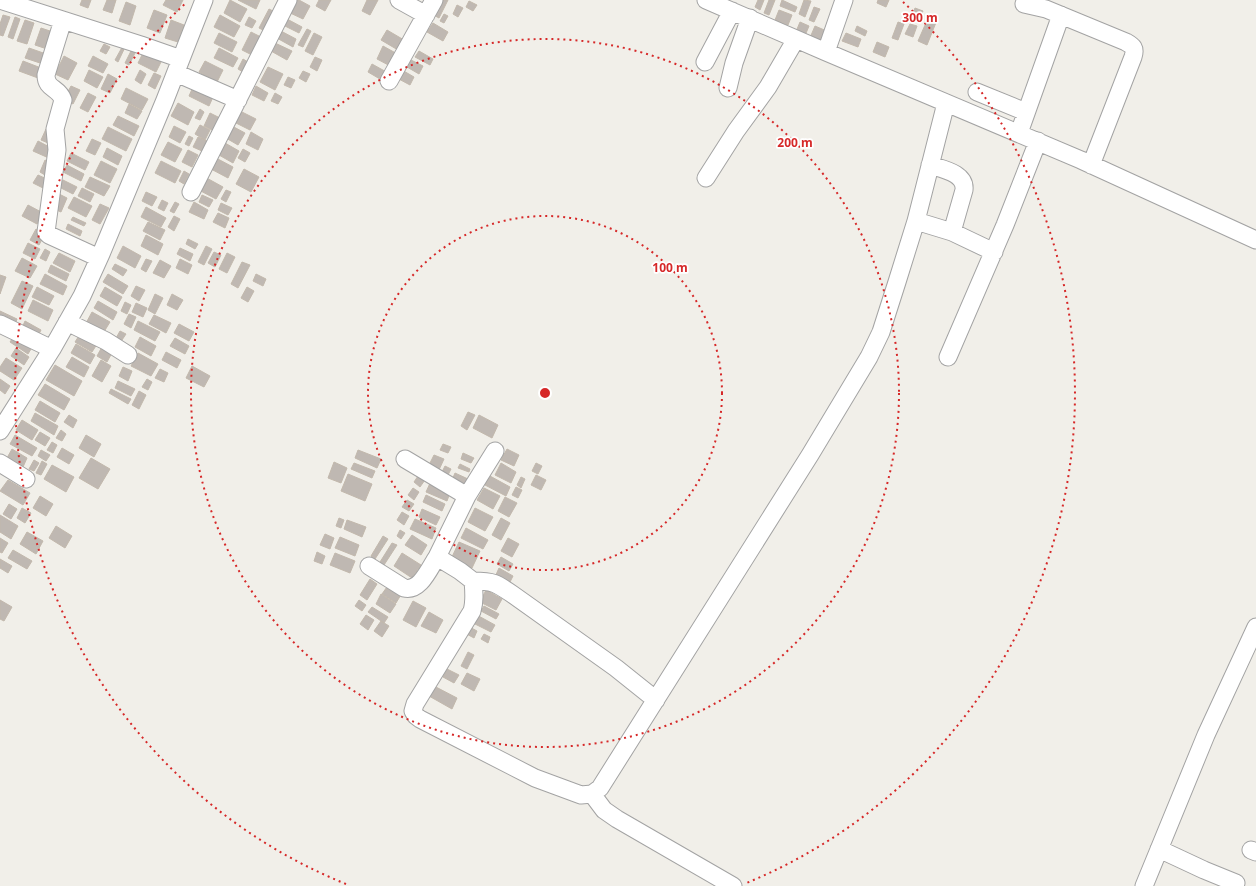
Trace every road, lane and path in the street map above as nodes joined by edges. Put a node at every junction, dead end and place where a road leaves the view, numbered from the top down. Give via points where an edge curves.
1 (0, 0) edge
2 (204, 0) edge
3 (288, 0) edge
4 (399, 0) edge
5 (434, 0) edge
6 (706, 0) edge
7 (844, 0) edge
8 (1024, 4) dead end
9 (732, 11) junction
10 (426, 15) junction
11 (1061, 15) junction
12 (750, 18) junction
13 (63, 20) junction
14 (796, 39) junction
15 (826, 52) junction
16 (705, 62) dead end
17 (178, 66) junction
18 (389, 81) dead end
19 (728, 88) dead end
20 (977, 92) dead end
21 (238, 100) junction
22 (946, 103) junction
23 (1026, 112) junction
24 (1019, 133) junction
25 (1038, 141) junction
26 (930, 165) junction
27 (1091, 165) junction
28 (706, 178) dead end
29 (191, 192) dead end
30 (916, 220) junction
31 (952, 232) junction
32 (1256, 240) edge
33 (994, 252) junction
34 (99, 258) junction
35 (67, 322) junction
36 (0, 324) edge
37 (52, 349) junction
38 (128, 355) dead end
39 (948, 357) dead end
40 (0, 431) edge
41 (495, 450) dead end
42 (405, 459) dead end
43 (0, 463) edge
44 (26, 479) dead end
45 (467, 496) junction
46 (437, 557) junction
47 (369, 566) dead end
48 (473, 581) junction
49 (1256, 627) edge
50 (656, 700) junction
51 (592, 794) junction
52 (1159, 849) junction
53 (1236, 883) dead end
54 (733, 886) edge
55 (1144, 886) edge

1 - 13 street
2 - 17 street
3 - 21 street
4 - 10 street
5 - 10 street
6 - 9 street
7 - 15 street
8 - 11 street
9 - 12 street
9 - 16 street
10 - 18 street
11 - 23 street
11 - 27 street via 1133,45 1134,48 1133,57
12 - 14 street
12 - 19 street
13 - 17 street via 140,44
13 - 34 street via 46,75 50,87 58,91 63,105 55,128 57,150 46,232
14 - 15 street
14 - 28 street via 768,87
15 - 22 street
17 - 21 street
17 - 34 street
20 - 23 street
21 - 29 street
22 - 24 street
22 - 26 street
23 - 24 street
24 - 25 street
25 - 27 street
25 - 33 street
26 - 30 street
26 - 31 street via 955,174 964,183
27 - 32 street
30 - 31 street
30 - 50 street via 881,332 869,357
31 - 33 street
33 - 39 street
34 - 35 street
35 - 37 street
35 - 38 street
36 - 37 street
37 - 40 street
41 - 45 street
42 - 45 street
43 - 44 street
45 - 46 street
46 - 47 street via 424,578 417,586 409,589
46 - 48 street
48 - 50 street via 494,582 616,668
48 - 51 street via 475,600 472,611 415,704 414,714 535,778 581,795
49 - 52 street via 1206,735
50 - 51 street via 600,788
51 - 54 street via 604,810 617,819
52 - 53 street
52 - 55 street

